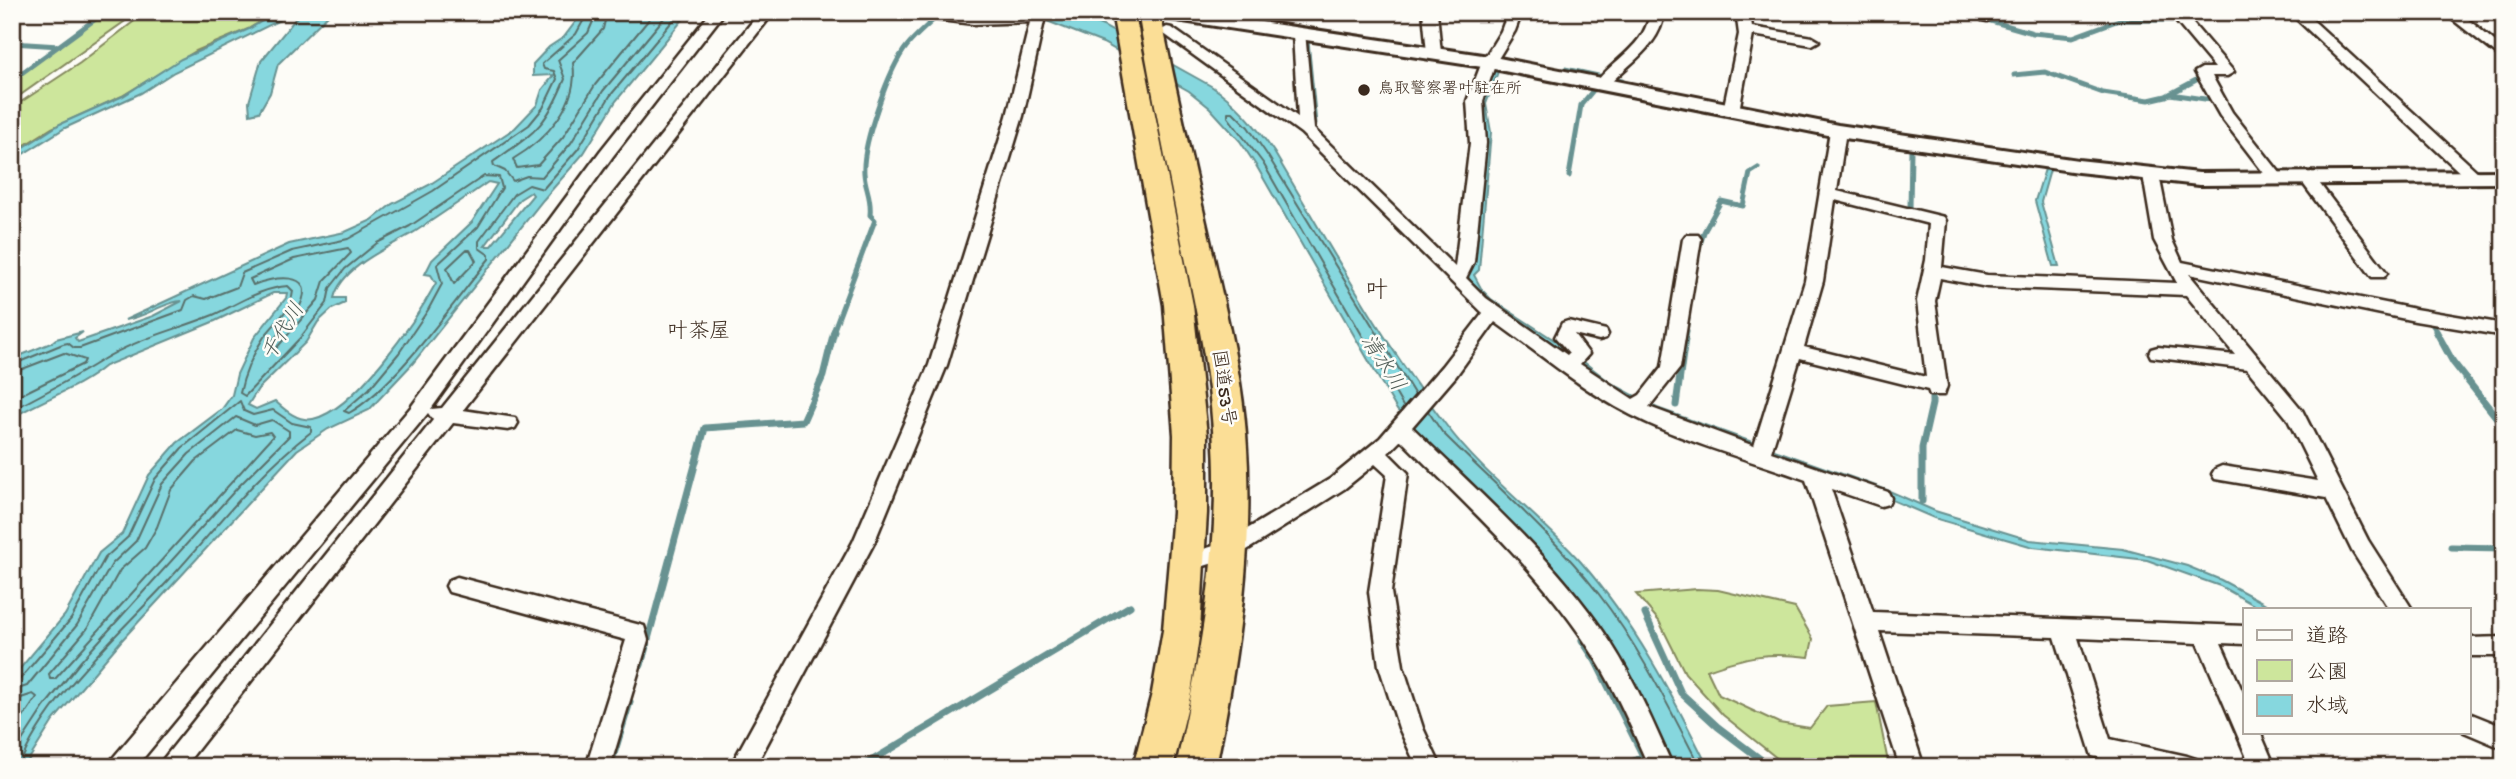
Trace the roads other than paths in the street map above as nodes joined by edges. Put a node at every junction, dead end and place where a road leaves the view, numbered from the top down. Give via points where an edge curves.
1 (718, 12) edge
2 (767, 12) edge
3 (908, 12) edge
4 (1123, 12) edge
5 (1149, 12) edge
6 (1157, 12) edge
7 (1430, 12) edge
8 (1515, 12) edge
9 (1657, 12) edge
10 (1743, 12) edge
11 (2175, 12) edge
12 (2297, 12) edge
13 (2450, 12) edge
14 (1039, 15) edge
15 (1746, 30) junction
16 (1167, 31) dead end
17 (1300, 35) junction
18 (1812, 41) dead end
19 (1434, 53) junction
20 (2504, 55) edge
21 (1147, 60) junction
22 (1489, 61) junction
23 (1602, 84) junction
24 (1731, 111) junction
25 (1306, 130) junction
26 (1838, 131) junction
27 (2151, 175) junction
28 (2474, 177) junction
29 (2504, 177) edge
30 (2276, 178) junction
31 (2307, 178) junction
32 (1829, 194) junction
33 (1692, 239) dead end
34 (2175, 266) junction
35 (1933, 271) junction
36 (2378, 273) dead end
37 (1456, 277) junction
38 (2191, 289) junction
39 (1493, 312) junction
40 (2504, 330) edge
41 (1599, 334) dead end
42 (1792, 350) junction
43 (2158, 352) dead end
44 (2252, 363) junction
45 (1566, 365) junction
46 (1633, 407) junction
47 (418, 412) junction
48 (446, 415) junction
49 (508, 423) dead end
50 (1399, 427) junction
51 (1375, 453) junction
52 (1759, 455) junction
53 (1814, 474) junction
54 (2222, 474) dead end
55 (2332, 491) junction
56 (1881, 498) dead end
57 (1231, 549) junction
58 (1188, 562) junction
59 (457, 586) dead end
60 (2400, 608) edge
61 (1865, 621) junction
62 (2063, 628) junction
63 (2205, 633) junction
64 (2243, 635) edge
65 (2504, 646) edge
66 (2470, 647) edge
67 (2243, 720) edge
68 (2470, 723) edge
69 (2249, 734) edge
70 (2504, 738) edge
71 (121, 767) edge
72 (169, 767) edge
73 (598, 767) edge
74 (742, 767) edge
75 (1153, 767) edge
76 (1196, 767) edge
77 (1429, 767) edge
78 (1661, 767) edge
79 (1912, 767) edge
80 (2187, 767) edge
81 (2263, 767) edge

1 - 47 street via 607,153
2 - 48 street
3 - 14 street via 972,20
4 - 21 highway, 国道53号
5 - 21 highway, 国道53号
6 - 17 street
7 - 19 street
8 - 22 street
9 - 23 street via 1649,38
10 - 15 street
11 - 30 street via 2227,72 2202,72 2225,113
12 - 28 street
13 - 20 street
14 - 74 street via 1015,116 939,365 863,543
15 - 18 street
15 - 24 street
16 - 25 street
17 - 19 street
17 - 25 street
19 - 22 street
21 - 57 highway, 国道53号 via 1219,359 1231,449
21 - 58 highway, 国道53号 via 1141,110 1185,355 1191,437
22 - 23 street
22 - 37 street via 1475,101 1479,131 1474,194 1464,268
23 - 24 street
24 - 26 street
25 - 37 street
26 - 27 street
26 - 32 street
27 - 30 street
27 - 34 street via 2163,240
28 - 29 street
28 - 31 street
30 - 31 street
31 - 36 street
32 - 35 street via 1938,221
32 - 42 street via 1814,281
33 - 46 street via 1671,368 1647,400
34 - 38 street
34 - 40 street
35 - 38 street via 1987,281
35 - 42 street via 1926,300 1937,388
37 - 39 street
38 - 44 street
39 - 45 street
39 - 50 street
41 - 45 street via 1568,327 1564,337 1580,354
42 - 52 street
43 - 44 street
44 - 55 street via 2295,415
45 - 46 street
46 - 52 street
47 - 48 street
47 - 71 street
48 - 49 street
48 - 72 street
50 - 51 street
50 - 78 street via 1520,547 1587,628
51 - 57 street via 1337,484
51 - 77 street via 1398,473 1380,592 1391,666
52 - 53 street
53 - 56 street
53 - 61 street
54 - 55 street
55 - 60 street
57 - 58 street
57 - 76 highway, 国道53号
58 - 75 highway, 国道53号 via 1176,671
59 - 73 street via 636,633
61 - 62 street
61 - 79 street
62 - 63 street
62 - 80 street via 2101,748
63 - 64 street
63 - 67 street
65 - 66 street
68 - 70 street
69 - 81 street

